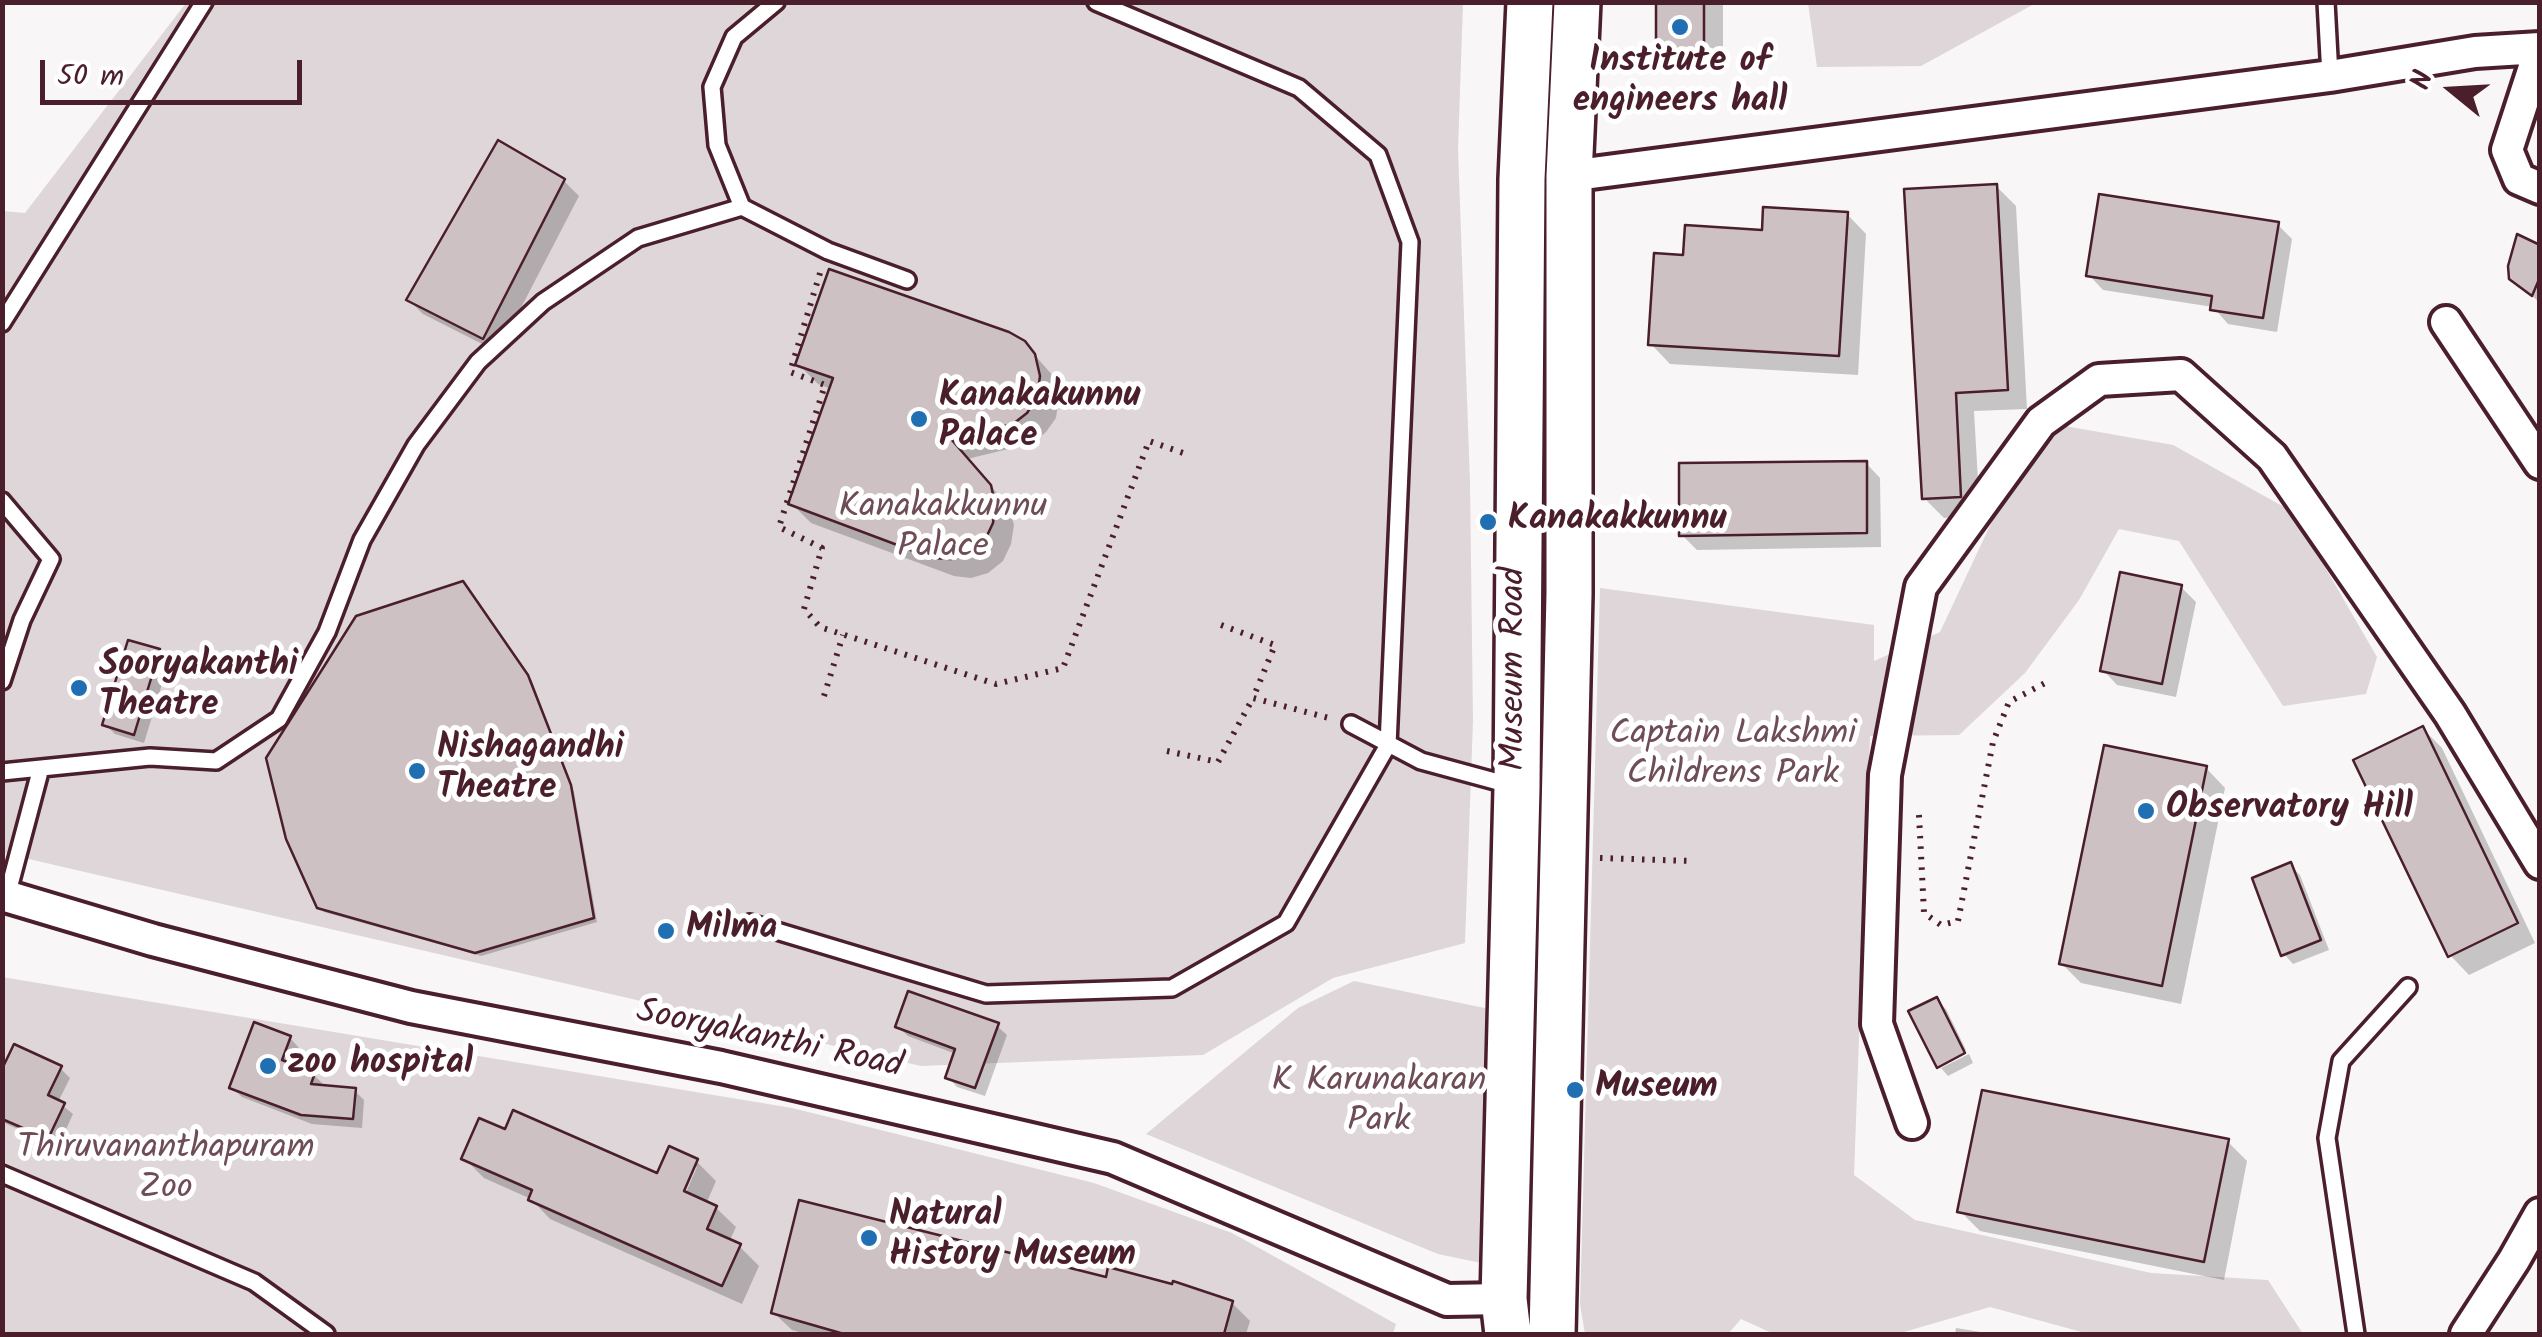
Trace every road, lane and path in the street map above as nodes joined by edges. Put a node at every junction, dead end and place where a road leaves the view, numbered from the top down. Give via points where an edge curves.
1 (204, 2) edge
2 (776, 2) edge
3 (1096, 2) edge
4 (1530, 2) edge
5 (1578, 2) edge
6 (2326, 2) edge
7 (2540, 48) edge
8 (2330, 76) junction
9 (1570, 176) junction
10 (2540, 188) edge
11 (742, 207) junction
12 (828, 251) junction
13 (907, 280) dead end
14 (2446, 322) dead end
15 (2, 323) edge
16 (1189, 455) dead end
17 (2540, 463) edge
18 (2, 500) edge
19 (1221, 625) dead end
20 (843, 635) junction
21 (2, 681) edge
22 (2048, 682) dead end
23 (824, 696) dead end
24 (1253, 698) junction
25 (1351, 724) joint
26 (1388, 744) junction
27 (1167, 751) dead end
28 (41, 768) junction
29 (2, 772) edge
30 (1885, 776) junction
31 (1516, 788) junction
32 (1564, 856) junction
33 (1691, 861) dead end
34 (2540, 862) edge
35 (4, 895) edge
36 (750, 923) dead end
37 (2408, 987) dead end
38 (1912, 1123) dead end
39 (2, 1174) edge
40 (2540, 1214) edge
41 (1506, 1316) edge
42 (326, 1334) edge
43 (1552, 1334) edge
44 (2356, 1334) edge
45 (2466, 1334) edge

1 - 15 lane
2 - 11 lane via 734,36 712,87 717,145
3 - 26 lane via 1299,88 1378,156 1410,242
4 - 31 main road, Museum Road
5 - 9 main road, Museum Road
6 - 8 lane
7 - 8 street
7 - 10 street via 2507,150 2519,180
8 - 9 street
9 - 32 main road, Museum Road
11 - 12 lane
11 - 28 lane via 638,238 544,302 478,362 416,444 362,540 328,632 279,720 216,761 150,758
12 - 13 lane
12 - 20 path via 790,372 825,386 779,527 822,548 804,608 820,627
14 - 17 street
16 - 20 path via 1150,441 1063,668 996,684
18 - 21 lane via 51,559
19 - 24 path via 1275,645
20 - 23 path
22 - 30 path via 2009,702 1993,742 1958,921 1940,925 1924,913 1918,804 1906,785
24 - 25 path
24 - 27 path via 1218,762
25 - 26 lane
26 - 31 lane
26 - 36 lane via 1286,923 1172,988 986,994
28 - 29 lane
28 - 35 lane
30 - 34 street via 1922,588 2041,422 2099,380 2181,375 2272,458 2450,714
30 - 38 street via 1878,1024
31 - 41 main road, Museum Road
32 - 33 path
32 - 43 main road, Museum Road
35 - 41 street, Sooryakanthi Road via 411,1007 720,1067 1113,1158 1447,1300
37 - 44 lane via 2341,1061 2328,1138
39 - 42 lane via 254,1282
40 - 45 street

